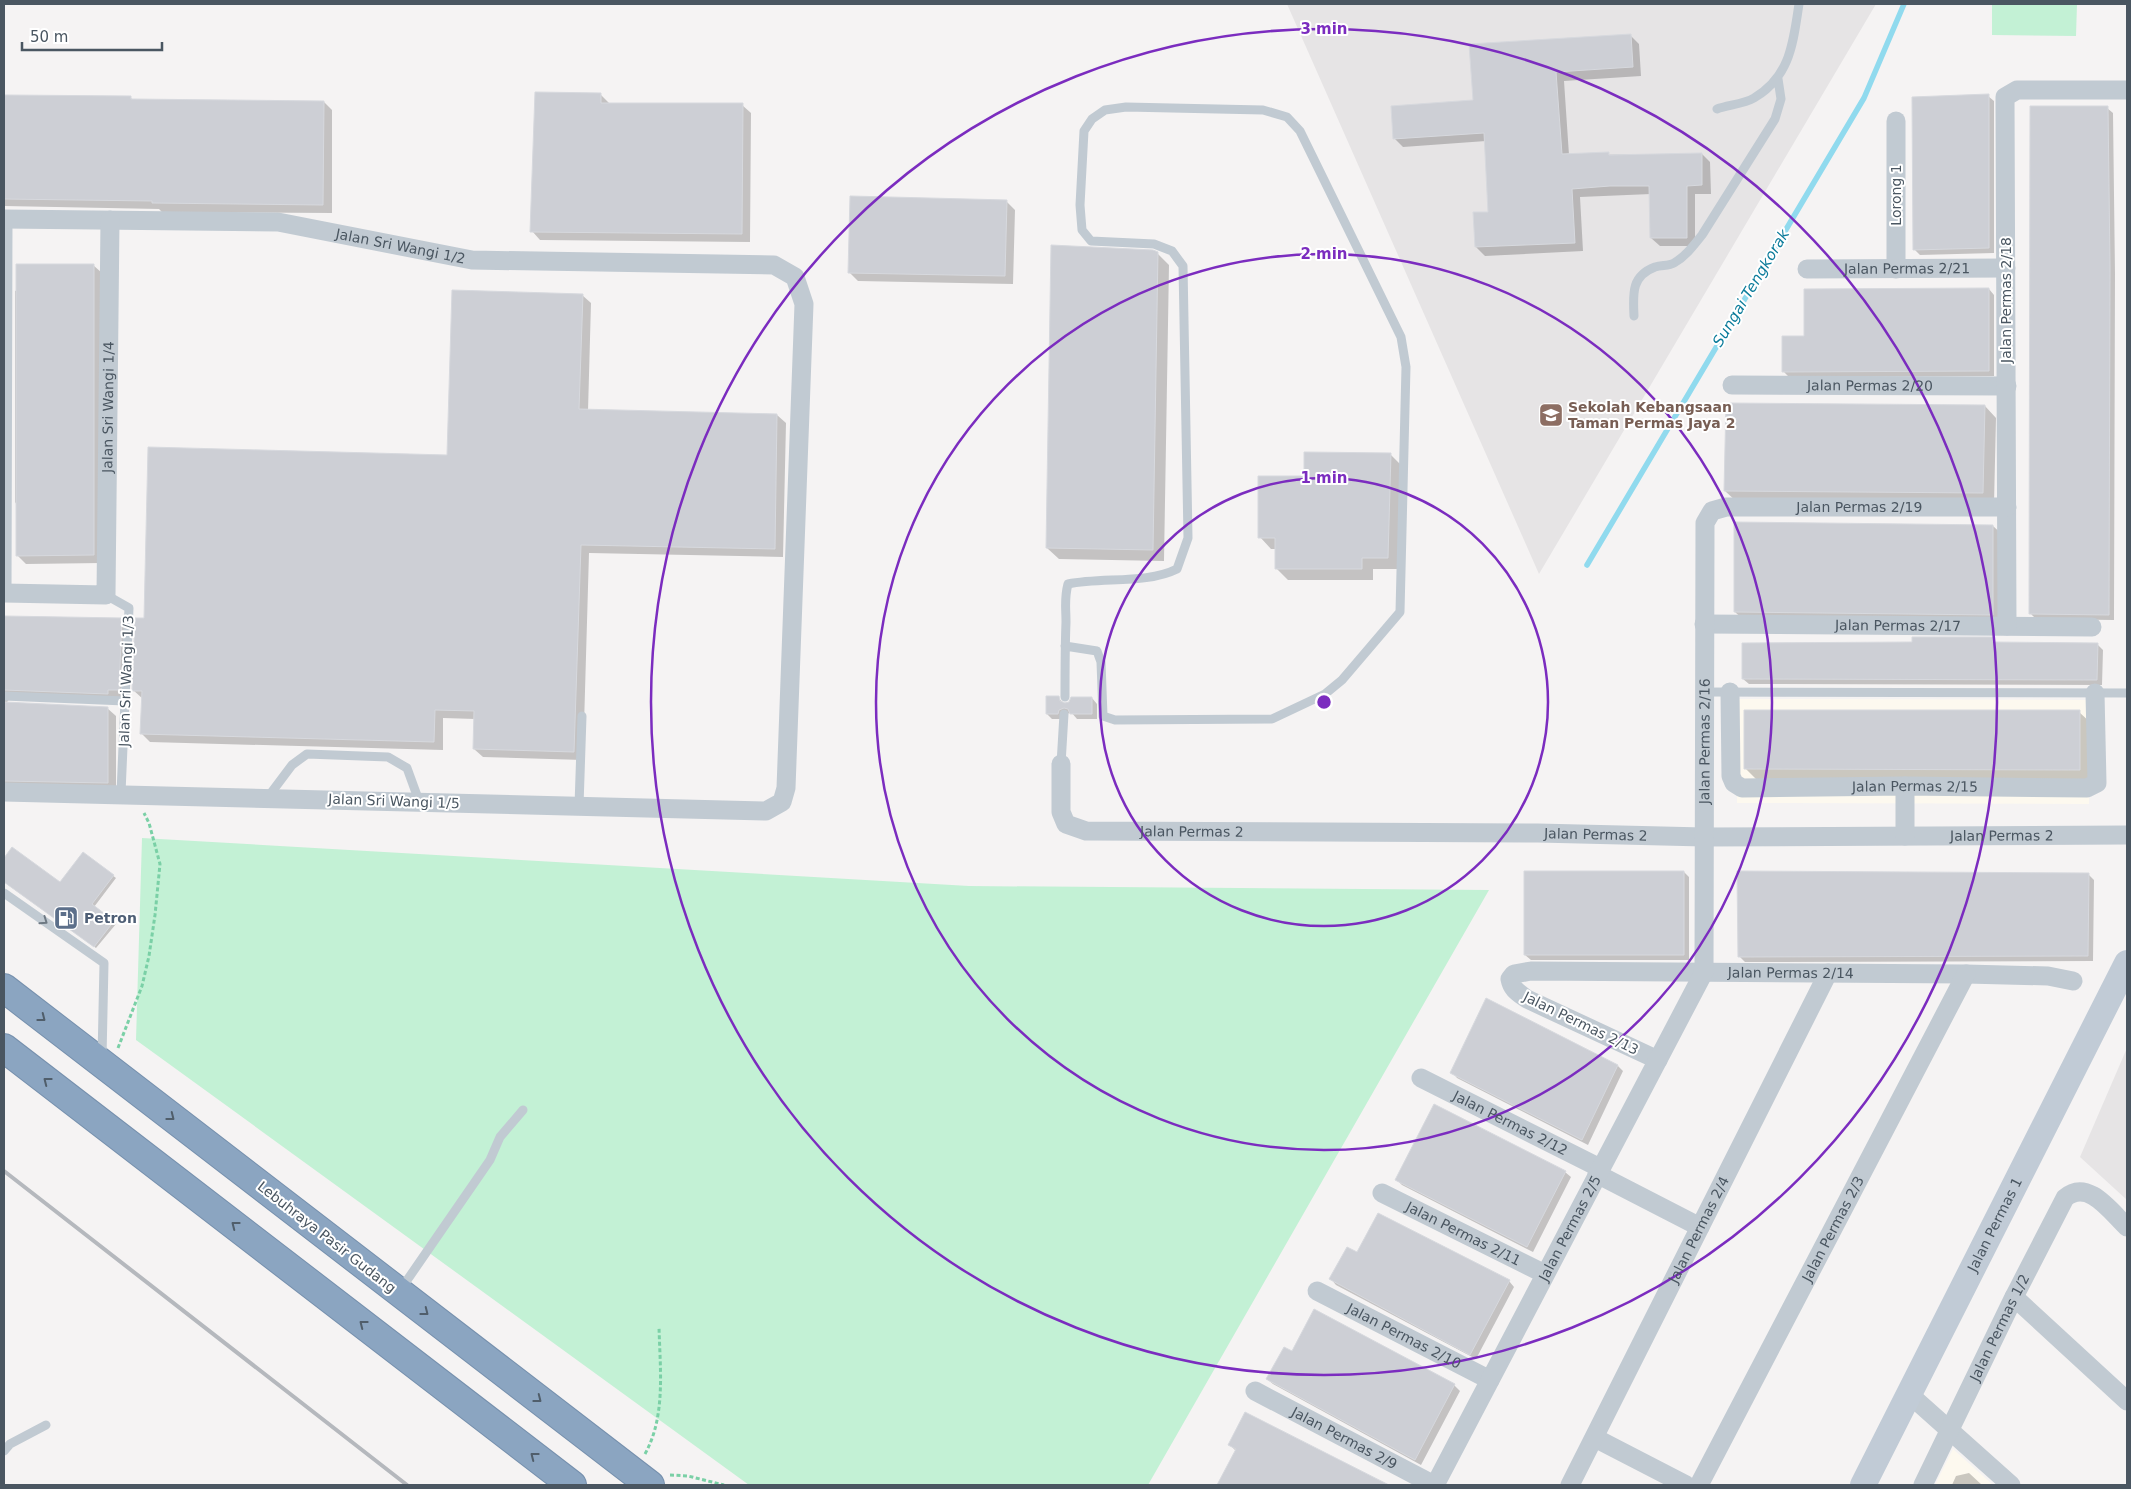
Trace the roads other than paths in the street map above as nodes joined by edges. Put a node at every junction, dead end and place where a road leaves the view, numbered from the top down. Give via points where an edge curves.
1 (1799, 4) edge
2 (1778, 79) junction
3 (2127, 90) edge
4 (1717, 109) dead end
5 (1896, 121) dead end
6 (6, 219) edge
7 (110, 220) junction
8 (1896, 268) junction
9 (2006, 268) junction
10 (1807, 269) dead end
11 (1634, 316) dead end
12 (1732, 385) dead end
13 (2006, 386) junction
14 (2007, 507) junction
15 (1712, 512) joint
16 (5, 593) edge
17 (106, 595) junction
18 (1704, 624) junction
19 (2007, 626) junction
20 (2092, 627) dead end
21 (1065, 646) junction
22 (1704, 692) junction
23 (1730, 692) junction
24 (2095, 693) junction
25 (2127, 693) edge
26 (4, 696) edge
27 (1065, 696) dead end
28 (125, 702) junction
29 (1064, 714) dead end
30 (582, 716) dead end
31 (1061, 764) joint
32 (1905, 786) junction
33 (4, 792) edge
34 (128, 794) junction
35 (268, 797) junction
36 (419, 801) junction
37 (782, 802) joint
38 (580, 806) junction
39 (2127, 835) edge
40 (1905, 836) junction
41 (1704, 837) junction
42 (4, 893) edge
43 (2127, 963) edge
44 (1704, 972) junction
45 (1828, 973) junction
46 (1966, 974) junction
47 (1510, 979) joint
48 (2073, 981) dead end
49 (4, 988) edge
50 (4, 1048) edge
51 (1658, 1060) junction
52 (106, 1067) junction
53 (1422, 1078) dead end
54 (523, 1110) dead end
55 (1599, 1171) junction
56 (1382, 1193) dead end
57 (1700, 1227) junction
58 (2127, 1227) edge
59 (1545, 1274) junction
60 (1317, 1291) dead end
61 (398, 1292) junction
62 (2014, 1297) junction
63 (1490, 1380) junction
64 (1255, 1391) dead end
65 (1909, 1394) junction
66 (2127, 1401) edge
67 (46, 1425) dead end
68 (1950, 1429) junction
69 (1595, 1438) junction
70 (4, 1450) edge
71 (642, 1479) edge
72 (572, 1485) edge
73 (1435, 1485) edge
74 (1570, 1485) edge
75 (1686, 1485) edge
76 (1699, 1485) edge
77 (1863, 1485) edge
78 (1923, 1485) edge
79 (2011, 1485) edge

1 - 2 lane via 1789,59
2 - 4 lane via 1753,98
2 - 11 lane via 1781,99 1776,120 1689,251 1673,264 1655,268 1639,277 1633,293
3 - 9 street, Jalan Permas 2/18 via 2017,90 2005,96
5 - 8 street, Lorong 1
6 - 7 street, Jalan Sri Wangi 1/2
6 - 16 lane
7 - 17 street, Jalan Sri Wangi 1/4
7 - 37 street, Jalan Sri Wangi 1/2 via 278,222 472,260 774,265 795,277 804,304 786,788
8 - 9 street, Jalan Permas 2/21
8 - 10 street, Jalan Permas 2/21
9 - 13 street, Jalan Permas 2/18
12 - 13 street, Jalan Permas 2/20
13 - 14 street, Jalan Permas 2/18
14 - 15 street, Jalan Permas 2/19 via 1726,507
14 - 19 street, Jalan Permas 2/18
15 - 18 street, Jalan Permas 2/16 via 1705,523
16 - 17 street, Jalan Sri Wangi 1/3
17 - 28 lane, Jalan Sri Wangi 1/3 via 129,608
18 - 19 street, Jalan Permas 2/17
18 - 22 street, Jalan Permas 2/16
19 - 20 street, Jalan Permas 2/17
21 - 21 lane via 1064,598 1068,584 1164,576 1177,569 1188,538 1183,266 1172,252 1154,244 1091,241 1082,230 1080,205 1084,131 1105,110 1126,107 1263,110 1287,117 1300,131 1401,337 1406,367 1400,612 1342,680 1325,694 1272,718 1115,720 1103,716 1098,651
21 - 27 lane
22 - 23 lane
22 - 41 street, Jalan Permas 2/16
23 - 24 lane
23 - 32 street, Jalan Permas 2/15 via 1731,776 1734,783 1742,788
24 - 25 lane
24 - 32 street, Jalan Permas 2/15 via 2097,783 2093,786
26 - 28 lane
28 - 34 lane, Jalan Sri Wangi 1/3
29 - 31 lane
30 - 38 lane
31 - 41 street, Jalan Permas 2 via 1061,812 1066,824 1086,831
32 - 40 street
33 - 34 street, Jalan Sri Wangi 1/5
34 - 35 street, Jalan Sri Wangi 1/5
35 - 36 street, Jalan Sri Wangi 1/5
35 - 36 lane via 292,765 307,754 388,757 407,768
36 - 38 street, Jalan Sri Wangi 1/5
37 - 38 street, Jalan Sri Wangi 1/5 via 766,811
39 - 40 street, Jalan Permas 2
40 - 41 street, Jalan Permas 2
41 - 44 street, Jalan Permas 2/16
42 -> 52 lane via 104,963
43 - 65 street, Jalan Permas 1
44 - 45 street, Jalan Permas 2/14
44 - 47 street, Jalan Permas 2/14 via 1531,971 1514,974
44 - 51 street, Jalan Permas 2/5
45 - 46 street, Jalan Permas 2/14
45 - 57 street, Jalan Permas 2/4
46 - 48 street, Jalan Permas 2/14 via 2048,976
46 - 76 street, Jalan Permas 2/3
47 - 51 street, Jalan Permas 2/13 via 1516,992 1527,999
49 -> 52 highway, Lebuhraya Pasir Gudang
72 -> 50 highway
51 - 55 street, Jalan Permas 2/5
52 -> 61 highway, Lebuhraya Pasir Gudang
53 - 55 street, Jalan Permas 2/12
54 - 61 lane via 500,1137 490,1160
55 - 57 street, Jalan Permas 2/12
55 - 59 street, Jalan Permas 2/5
56 - 59 street, Jalan Permas 2/11
57 - 69 street, Jalan Permas 2/4
58 - 62 street, Jalan Permas 1/2 via 2091,1194 2082,1190 2072,1192 2065,1198
59 - 63 street, Jalan Permas 2/5
60 - 63 street, Jalan Permas 2/10
61 -> 71 highway, Lebuhraya Pasir Gudang
62 - 66 street
62 - 68 street, Jalan Permas 1/2
63 - 73 street, Jalan Permas 2/5
64 - 73 street, Jalan Permas 2/9
65 - 68 street
65 - 77 street, Jalan Permas 1
67 - 70 lane
68 - 78 street, Jalan Permas 1/2
68 - 79 street
69 - 74 street, Jalan Permas 2/4
69 - 75 street

